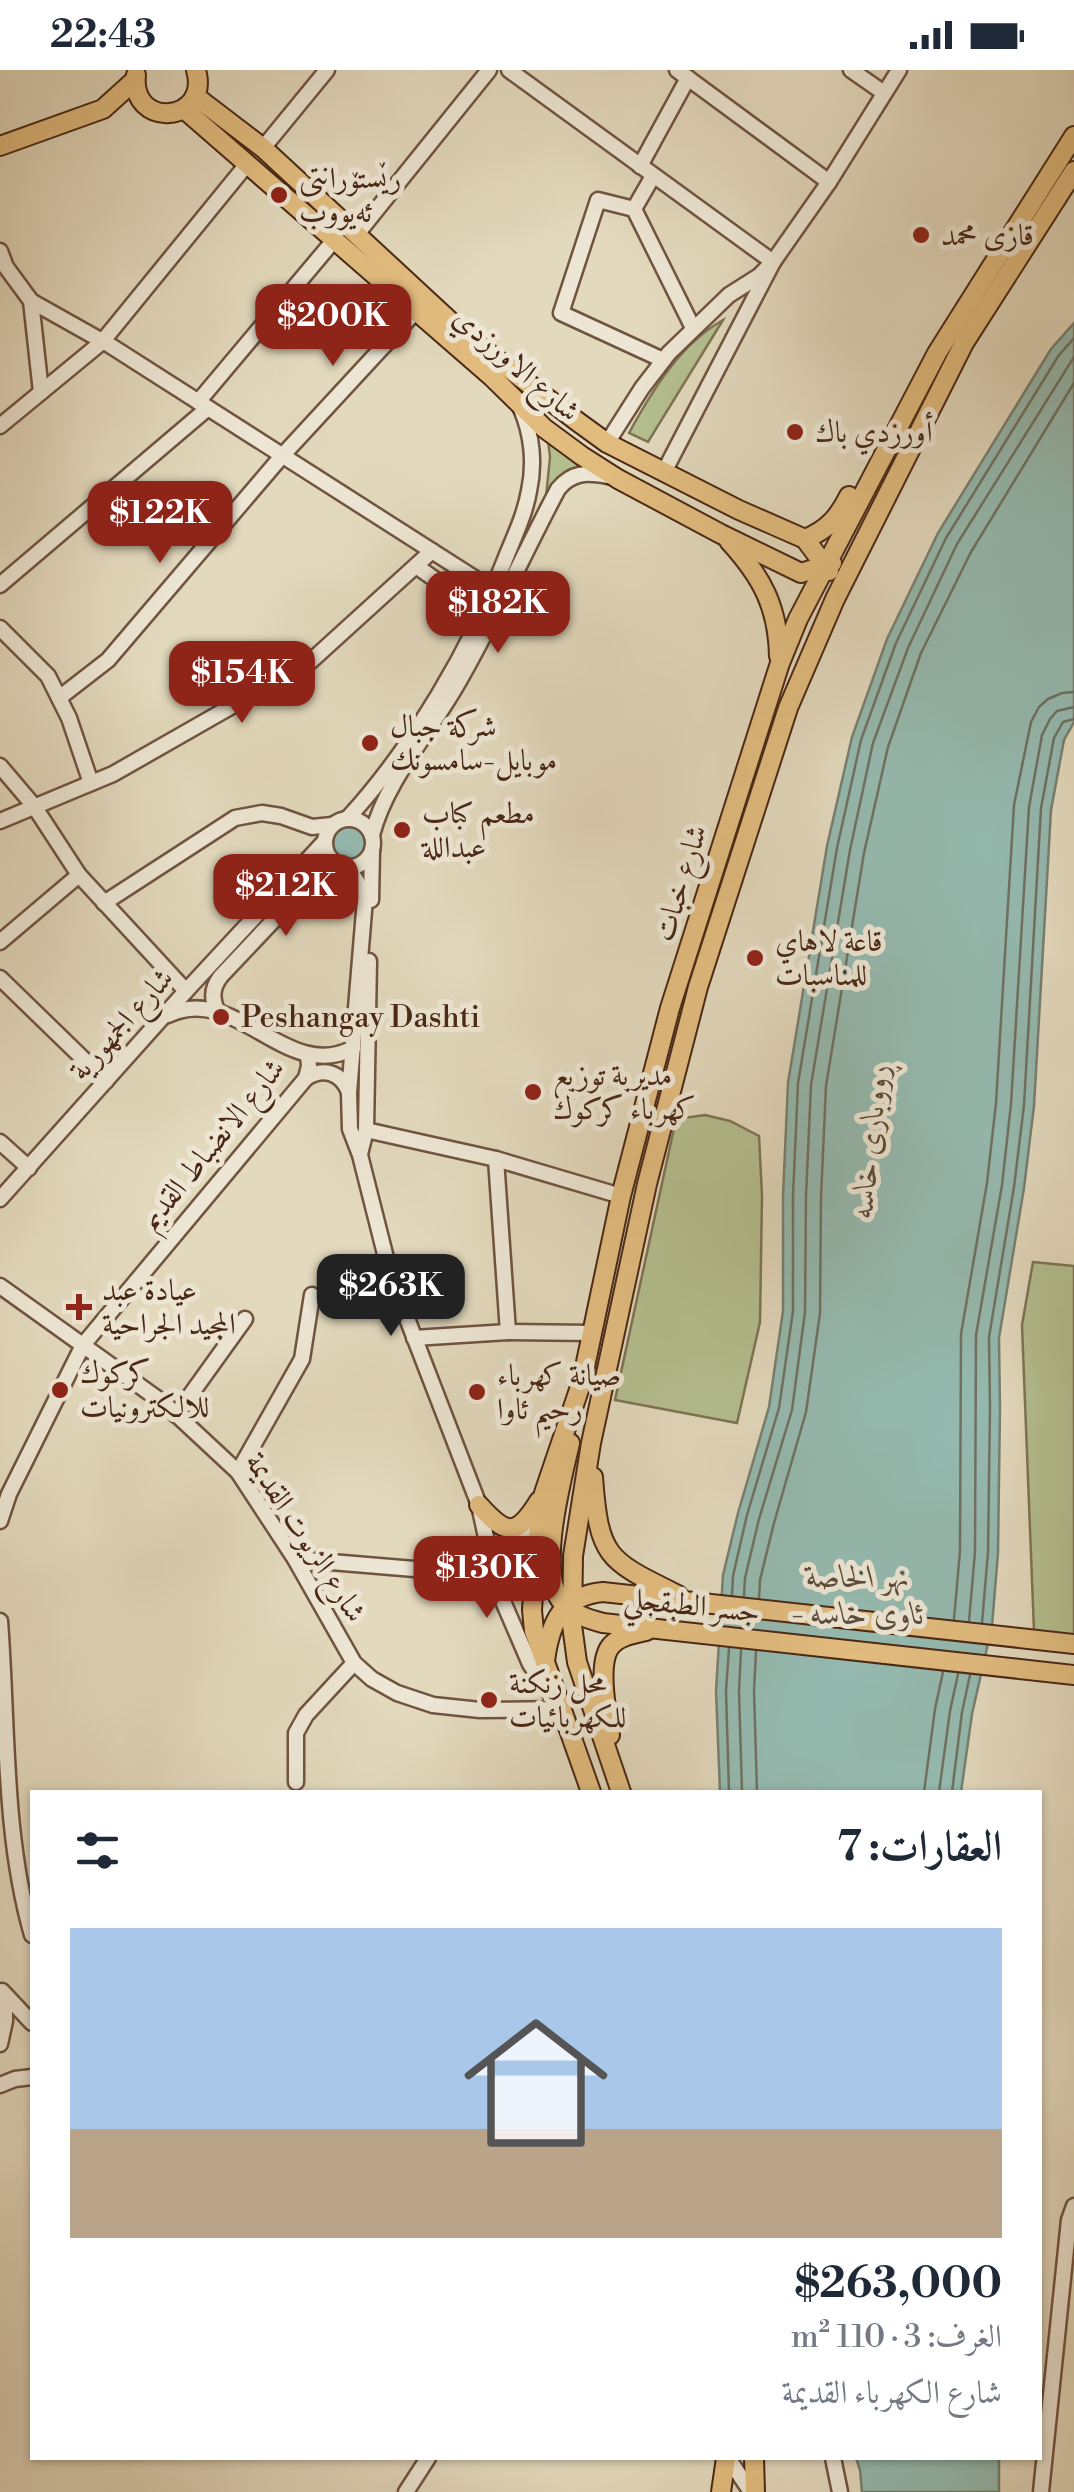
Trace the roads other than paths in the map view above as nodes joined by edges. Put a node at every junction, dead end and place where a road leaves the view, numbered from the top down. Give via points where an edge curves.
1 (326, 70) edge
2 (489, 70) edge
3 (509, 70) edge
4 (851, 70) edge
5 (899, 70) edge
6 (682, 74) edge
7 (136, 75) edge
8 (196, 86) edge
9 (884, 93) junction
10 (103, 109) junction
11 (150, 110) junction
12 (1074, 136) edge
13 (0, 146) edge
14 (263, 148) junction
15 (248, 163) junction
16 (647, 171) junction
17 (1074, 171) edge
18 (830, 182) junction
19 (634, 210) junction
20 (357, 234) junction
21 (336, 239) junction
22 (0, 252) edge
23 (773, 262) junction
24 (3, 268) edge
25 (31, 301) junction
26 (416, 311) junction
27 (694, 328) junction
28 (102, 342) junction
29 (663, 360) junction
30 (41, 392) junction
31 (516, 399) junction
32 (203, 405) junction
33 (904, 413) junction
34 (0, 426) edge
35 (607, 444) junction
36 (282, 456) junction
37 (664, 472) junction
38 (618, 479) junction
39 (686, 484) junction
40 (675, 509) junction
41 (722, 534) junction
42 (805, 539) junction
43 (849, 549) junction
44 (432, 551) junction
45 (826, 564) junction
46 (416, 566) junction
47 (808, 579) junction
48 (0, 584) edge
49 (493, 590) junction
50 (835, 594) junction
51 (483, 613) junction
52 (0, 628) edge
53 (780, 663) junction
54 (59, 698) junction
55 (0, 766) edge
56 (91, 783) junction
57 (34, 806) junction
58 (348, 818) junction
59 (0, 821) edge
60 (332, 825) junction
61 (324, 842) junction
62 (372, 843) junction
63 (344, 866) junction
64 (79, 874) junction
65 (104, 904) junction
66 (0, 942) edge
67 (0, 978) edge
68 (186, 992) junction
69 (217, 1010) junction
70 (160, 1020) junction
71 (353, 1048) junction
72 (308, 1055) junction
73 (306, 1078) junction
74 (106, 1081) junction
75 (349, 1093) junction
76 (366, 1130) junction
77 (0, 1142) edge
78 (360, 1155) junction
79 (496, 1160) junction
80 (29, 1168) junction
81 (622, 1196) junction
82 (0, 1200) edge
83 (0, 1286) edge
84 (312, 1294) dead end
85 (245, 1319) dead end
86 (508, 1332) junction
87 (592, 1334) junction
88 (414, 1338) junction
89 (83, 1345) junction
90 (582, 1381) junction
91 (176, 1414) junction
92 (591, 1443) junction
93 (238, 1472) junction
94 (4, 1490) edge
95 (544, 1492) junction
96 (479, 1504) junction
97 (0, 1522) edge
98 (295, 1559) junction
99 (492, 1565) junction
100 (696, 1602) junction
101 (570, 1611) junction
102 (0, 1621) edge
103 (653, 1629) junction
104 (1074, 1644) edge
105 (546, 1661) junction
106 (354, 1662) junction
107 (1074, 1675) edge
108 (561, 1708) junction
109 (614, 1770) junction
110 (9, 1782) junction
111 (296, 1782) dead end
112 (590, 1790) edge
113 (620, 1790) edge
114 (0, 1798) edge
115 (30, 1926) edge
116 (2, 1992) edge
117 (30, 2021) edge
118 (0, 2044) edge
119 (30, 2077) edge
120 (4, 2082) edge
121 (1074, 2206) edge
122 (427, 2460) edge
123 (727, 2460) edge
124 (729, 2460) edge
125 (754, 2460) edge
126 (833, 2460) edge
127 (406, 2492) edge
128 (721, 2492) edge
129 (753, 2492) edge
130 (840, 2492) edge
131 (1041, 2492) edge

1 - 14 street
2 - 20 street
3 - 16 street
4 - 9 street
5 - 9 street
6 - 16 street
6 - 18 street
7 - 10 main road
7 - 11 main road via 138,97
8 - 11 main road via 168,114
8 - 14 main road, شارع الاورزدي
8 - 15 main road, شارع الاورزدي
9 - 18 street
10 - 11 main road
10 - 13 main road
12 - 33 main road, شارع خبات
14 - 20 main road, شارع الاورزدي
15 - 21 main road, شارع الاورزدي
15 - 28 street
16 - 19 street
16 - 23 street
17 - 43 main road, شارع خبات via 964,343
18 - 23 street
19 - 27 street
19 - 29 street via 598,200 561,313
20 - 35 main road, شارع الاورزدي via 464,334
21 - 26 main road, شارع الاورزدي
21 - 32 street
22 - 24 street
23 - 27 street
23 - 37 street
24 - 25 street
25 - 28 street
25 - 30 street
26 - 31 main road, شارع الاورزدي
26 - 36 street
27 - 29 street
28 - 30 street
28 - 32 street
29 - 35 street
30 - 34 street
31 - 38 main road, شارع الاورزدي via 544,428
31 - 49 street via 529,435 530,489
32 - 36 street
32 - 48 street
33 - 42 main road via 872,451 832,524
33 - 43 main road, شارع خبات
35 - 37 main road, شارع الاورزدي
36 - 44 street
36 - 54 street via 108,660
37 - 39 main road, شارع الاورزدي
38 - 40 main road, شارع الاورزدي
38 - 62 street via 578,474 558,488 464,674 388,792
39 - 40 main road
39 - 42 main road, شارع الاورزدي
40 - 41 main road, شارع الاورزدي
41 - 47 main road, شارع الاورزدي
41 - 53 main road via 770,598
42 - 45 main road
43 - 45 main road, شارع خبات
43 - 50 main road, شارع خبات
44 - 46 street
44 - 49 street
45 - 47 main road
45 - 50 main road
46 - 51 street
46 - 56 street via 311,662
47 - 50 main road, شارع الاورزدي via 828,583
47 - 53 main road, شارع خبات
49 - 51 street
50 - 92 main road, شارع خبات via 788,708 698,987 646,1184
51 - 58 street via 429,708
52 - 54 street via 48,676
53 - 81 main road, شارع خبات via 670,1008
54 - 56 street
55 - 57 street
56 - 57 street
57 - 59 street
57 - 64 street
58 - 60 street
58 - 62 street via 363,823
60 - 61 street
60 - 65 street via 312,827 262,813 235,818
61 - 63 street via 328,856
61 - 68 street, شارع الجمهورية
62 - 63 street via 362,862
62 - 76 street
63 - 69 street via 306,886 220,976 213,996
63 - 71 street via 365,899
64 - 65 street
64 - 66 street
65 - 68 street
67 - 74 street
68 - 70 street, شارع الجمهورية
69 - 70 street via 187,1007
69 - 72 street
70 - 74 street, شارع الجمهورية
71 - 72 street
71 - 75 street
72 - 73 street, شارع الانضباط القديم
73 - 75 street via 328,1072
73 - 89 street, شارع الانضباط القديم
74 - 80 street, شارع الجمهورية
75 - 78 street via 350,1129
76 - 78 street
76 - 79 street
77 - 80 street
78 - 88 street
79 - 81 street
79 - 86 street
80 - 82 street, شارع الجمهورية
81 - 87 main road, شارع خبات
83 - 89 street, شارع الزيوت القديمة
84 - 93 street via 302,1360
85 - 91 street
86 - 87 street
86 - 88 street
87 - 90 main road, شارع خبات
88 - 96 street
89 - 91 street, شارع الزيوت القديمة
89 - 94 street, شارع الانضباط القديم
90 - 95 main road, شارع خبات
90 - 101 main road via 551,1549 552,1584
91 - 93 street, شارع الزيوت القديمة
92 - 100 main road via 598,1526 608,1552
92 - 101 main road, شارع خبات
93 - 98 street, شارع الزيوت القديمة
94 - 97 street, شارع الانضباط القديم
95 - 96 main road via 526,1522 512,1529 498,1525
95 - 99 street via 526,1532
95 - 105 main road, شارع خبات via 532,1610
96 - 99 street
98 - 99 street via 462,1573
98 - 106 street, شارع الزيوت القديمة
99 - 108 street via 530,1664
100 - 101 main road, جسر الطبقجلي via 604,1592 590,1593
100 - 104 main road, جسر الطبقجلي
101 - 103 main road, جسر الطبقجلي
101 - 105 main road via 553,1627
101 - 109 main road via 577,1662
102 - 110 street
103 - 107 main road, جسر الطبقجلي
103 - 109 main road via 620,1639 607,1653
105 - 108 main road, شارع خبات
106 - 108 street, شارع الزيوت القديمة via 372,1679 433,1706
106 - 111 street via 296,1732
108 - 112 main road, شارع خبات
109 - 113 main road
110 - 114 street
110 - 115 street
116 - 117 street
116 - 118 street
119 - 120 street
121 - 131 street
122 - 127 street
123 - 128 main road
124 - 129 street
125 - 129 main road
126 - 130 street

